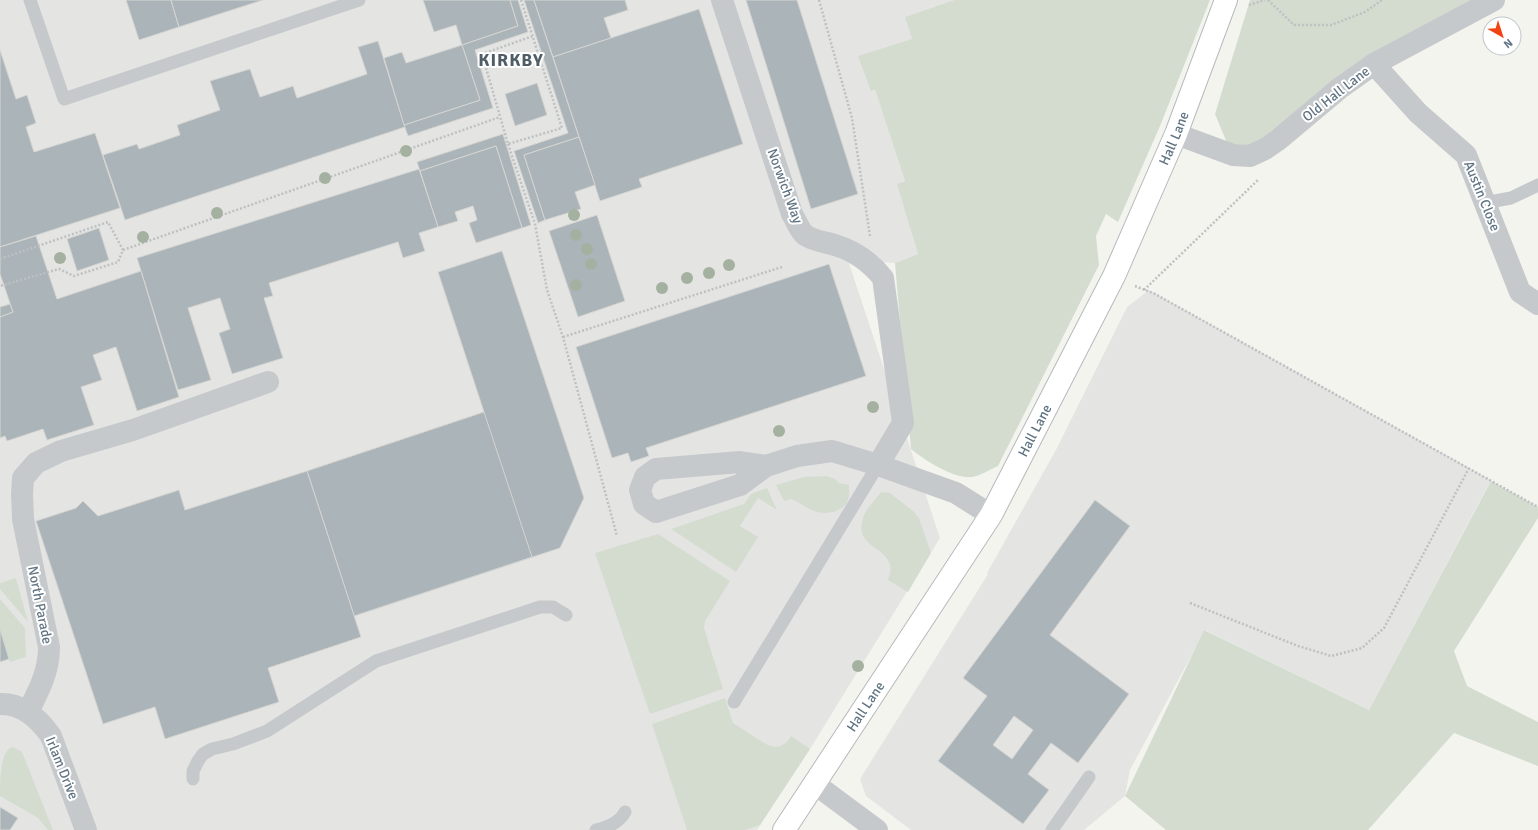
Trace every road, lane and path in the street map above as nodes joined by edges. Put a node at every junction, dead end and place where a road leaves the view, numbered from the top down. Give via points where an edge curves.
1 (30, 0) edge
2 (360, 0) edge
3 (521, 0) edge
4 (722, 0) edge
5 (820, 0) edge
6 (1226, 0) edge
7 (1268, 0) edge
8 (1382, 0) edge
9 (1494, 0) edge
10 (533, 36) junction
11 (1374, 64) junction
12 (500, 117) junction
13 (1176, 134) junction
14 (508, 144) junction
15 (1263, 175) dead end
16 (1538, 185) edge
17 (1484, 202) junction
18 (123, 250) junction
19 (0, 259) edge
20 (782, 267) dead end
21 (874, 267) junction
22 (1114, 276) junction
23 (0, 286) edge
24 (1144, 290) junction
25 (1538, 304) edge
26 (563, 337) junction
27 (268, 382) dead end
28 (878, 465) junction
29 (766, 466) junction
30 (1469, 468) junction
31 (1538, 507) edge
32 (992, 515) junction
33 (617, 536) dead end
34 (1190, 603) dead end
35 (566, 615) dead end
36 (734, 702) dead end
37 (0, 704) edge
38 (28, 712) junction
39 (1089, 777) dead end
40 (193, 779) dead end
41 (815, 784) junction
42 (625, 812) dead end
43 (86, 830) edge
44 (596, 830) edge
45 (784, 830) edge
46 (878, 830) edge
47 (1052, 830) edge

1 - 2 lane via 64,99
3 - 10 path
4 - 21 street, Norwich Way via 792,214 806,235 837,245 864,258
5 - 21 path via 852,118
6 - 13 main road, Hall Lane
7 - 8 path via 1294,25 1331,25 1365,12
9 - 11 street, Old Hall Lane
10 - 12 path via 482,54
10 - 14 path via 562,128
11 - 13 street, Old Hall Lane via 1340,88 1278,140 1250,156 1233,155
11 - 17 street, Austin Close via 1418,113 1466,155
12 - 14 path
12 - 18 path
13 - 22 main road, Hall Lane
14 - 26 path via 535,224 547,290
15 - 24 path
16 - 17 lane via 1511,198
17 - 25 street, Austin Close via 1520,292
18 - 19 path via 108,222
18 - 23 path via 118,262 74,276 59,269
20 - 26 path
21 - 28 street, Norwich Way via 884,278 903,423
22 - 24 path
22 - 32 main road, Hall Lane
24 - 30 path
26 - 33 path
27 - 38 street, North Parade via 133,430 61,451 36,463 23,478 23,519 49,647 45,676
28 - 29 street via 832,452 797,456
28 - 32 street via 956,493
28 - 36 lane
29 - 29 street via 740,485 656,512 644,504 640,490 645,477 656,469 740,462
30 - 31 path
30 - 34 path via 1384,628 1362,648 1331,656 1298,646
32 - 41 main road, Hall Lane
35 - 40 lane via 553,608 540,607 376,661 267,731 203,754 193,771
37 - 38 street via 15,706
38 - 43 street, Irlam Drive via 51,736
39 - 47 lane
41 - 45 main road, Hall Lane
41 - 46 street
42 - 44 lane via 611,826

